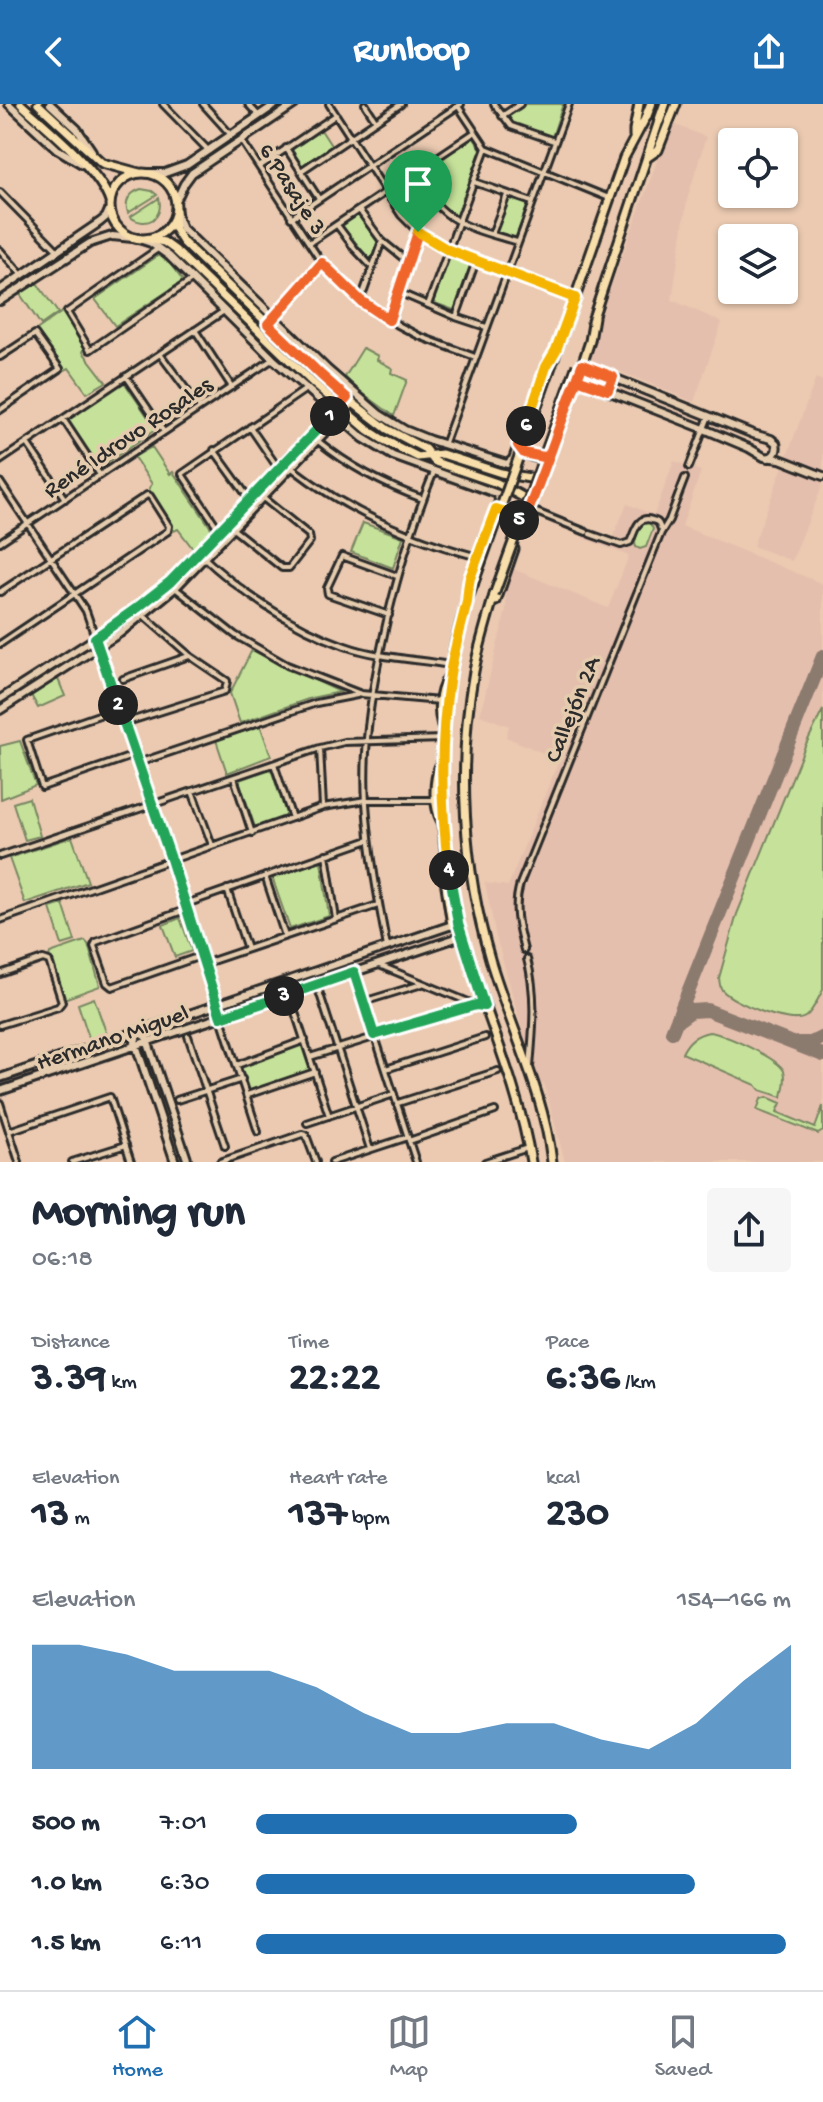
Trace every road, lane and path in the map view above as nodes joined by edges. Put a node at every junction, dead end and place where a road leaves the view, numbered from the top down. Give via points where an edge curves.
1 (9, 104) edge
2 (21, 104) edge
3 (38, 104) edge
4 (50, 104) edge
5 (163, 104) edge
6 (203, 104) edge
7 (248, 104) edge
8 (276, 104) edge
9 (295, 104) edge
10 (329, 104) edge
11 (365, 104) edge
12 (401, 104) edge
13 (494, 104) edge
14 (520, 104) edge
15 (569, 104) edge
16 (639, 104) edge
17 (651, 104) edge
18 (665, 104) edge
19 (676, 104) edge
20 (459, 105) edge
21 (336, 115) junction
22 (259, 116) junction
23 (502, 116) junction
24 (646, 117) joint
25 (376, 121) junction
26 (659, 121) joint
27 (475, 132) junction
28 (232, 135) junction
29 (351, 138) junction
30 (635, 139) junction
31 (242, 141) junction
32 (554, 141) junction
33 (286, 148) junction
34 (486, 148) junction
35 (209, 151) junction
36 (95, 157) junction
37 (648, 157) junction
38 (86, 166) junction
39 (369, 166) junction
40 (259, 167) junction
41 (301, 171) junction
42 (543, 172) junction
43 (144, 173) junction
44 (413, 174) junction
45 (474, 182) junction
46 (0, 192) edge
47 (386, 192) junction
48 (507, 194) junction
49 (610, 198) junction
50 (319, 199) junction
51 (532, 202) junction
52 (176, 204) junction
53 (110, 205) junction
54 (359, 210) junction
55 (174, 217) junction
56 (291, 218) junction
57 (459, 221) junction
58 (337, 225) junction
59 (418, 232) junction
60 (492, 234) junction
61 (136, 238) junction
62 (149, 239) junction
63 (382, 241) junction
64 (517, 242) junction
65 (309, 243) junction
66 (159, 248) junction
67 (0, 250) edge
68 (448, 250) junction
69 (58, 251) junction
70 (476, 261) junction
71 (408, 262) junction
72 (322, 263) junction
73 (372, 267) junction
74 (506, 272) junction
75 (22, 275) junction
76 (193, 279) junction
77 (0, 290) edge
78 (364, 291) dead end
79 (398, 292) junction
80 (575, 298) junction
81 (0, 301) edge
82 (428, 305) junction
83 (225, 310) junction
84 (456, 317) junction
85 (271, 320) junction
86 (389, 320) junction
87 (486, 327) junction
88 (195, 330) junction
89 (160, 354) junction
90 (555, 354) junction
91 (0, 357) edge
92 (475, 357) junction
93 (273, 359) junction
94 (579, 365) junction
95 (126, 376) junction
96 (613, 377) junction
97 (577, 379) junction
98 (232, 387) junction
99 (306, 389) junction
100 (608, 390) junction
101 (350, 401) junction
102 (200, 408) junction
103 (0, 410) edge
104 (340, 412) junction
105 (709, 416) junction
106 (63, 419) junction
107 (250, 427) junction
108 (704, 429) junction
109 (164, 432) junction
110 (768, 438) junction
111 (318, 441) junction
112 (27, 443) junction
113 (444, 445) junction
114 (518, 445) junction
115 (214, 450) junction
116 (431, 455) junction
117 (549, 456) junction
118 (764, 457) junction
119 (0, 461) edge
120 (689, 467) dead end
121 (292, 468) junction
122 (279, 469) junction
123 (434, 472) junction
124 (100, 475) junction
125 (823, 476) edge
126 (685, 478) dead end
127 (541, 480) junction
128 (0, 482) edge
129 (263, 498) junction
130 (65, 499) junction
131 (423, 499) junction
132 (250, 500) junction
133 (530, 505) junction
134 (496, 509) junction
135 (28, 524) junction
136 (523, 524) junction
137 (233, 529) junction
138 (220, 531) junction
139 (661, 533) junction
140 (410, 536) junction
141 (0, 542) edge
142 (199, 553) junction
143 (478, 557) junction
144 (50, 558) junction
145 (205, 559) junction
146 (397, 576) junction
147 (175, 588) junction
148 (0, 592) edge
149 (75, 594) junction
150 (468, 599) junction
151 (143, 615) junction
152 (389, 615) junction
153 (488, 617) junction
154 (95, 638) junction
155 (0, 644) edge
156 (98, 647) junction
157 (379, 654) junction
158 (190, 656) junction
159 (452, 668) junction
160 (123, 679) dead end
161 (361, 694) junction
162 (371, 696) junction
163 (0, 699) edge
164 (440, 701) junction
165 (119, 708) junction
166 (0, 710) edge
167 (124, 723) junction
168 (444, 735) junction
169 (366, 741) junction
170 (320, 748) junction
171 (135, 755) junction
172 (443, 759) junction
173 (138, 763) junction
174 (274, 763) junction
175 (233, 777) junction
176 (192, 791) junction
177 (436, 799) junction
178 (366, 800) junction
179 (153, 803) junction
180 (323, 807) junction
181 (292, 818) junction
182 (444, 826) junction
183 (252, 833) junction
184 (369, 840) junction
185 (212, 845) junction
186 (326, 854) junction
187 (0, 856) edge
188 (171, 859) junction
189 (265, 876) junction
190 (227, 889) junction
191 (379, 905) junction
192 (187, 906) junction
193 (336, 919) junction
194 (0, 920) edge
195 (455, 924) junction
196 (285, 936) junction
197 (462, 936) junction
198 (387, 947) junction
199 (247, 949) junction
200 (524, 950) dead end
201 (203, 955) junction
202 (527, 959) dead end
203 (206, 963) junction
204 (377, 965) junction
205 (354, 972) junction
206 (0, 974) edge
207 (423, 983) junction
208 (317, 985) junction
209 (291, 1000) dead end
210 (363, 1002) junction
211 (217, 1005) junction
212 (480, 1006) junction
213 (222, 1021) junction
214 (0, 1025) edge
215 (138, 1032) junction
216 (374, 1035) junction
217 (188, 1036) dead end
218 (485, 1037) dead end
219 (305, 1040) junction
220 (148, 1042) junction
221 (136, 1046) junction
222 (336, 1048) junction
223 (310, 1057) junction
224 (237, 1065) junction
225 (386, 1069) junction
226 (529, 1069) junction
227 (498, 1071) dead end
228 (315, 1072) junction
229 (0, 1078) edge
230 (242, 1079) junction
231 (0, 1091) edge
232 (206, 1091) junction
233 (394, 1094) junction
234 (247, 1095) junction
235 (177, 1100) dead end
236 (0, 1103) edge
237 (397, 1103) junction
238 (357, 1107) junction
239 (495, 1111) dead end
240 (329, 1116) junction
241 (307, 1123) dead end
242 (9, 1131) junction
243 (258, 1132) dead end
244 (409, 1139) junction
245 (126, 1145) junction
246 (225, 1146) dead end
247 (528, 1148) junction
248 (370, 1149) junction
249 (19, 1162) edge
250 (72, 1162) edge
251 (131, 1162) edge
252 (175, 1162) edge
253 (188, 1162) edge
254 (220, 1162) edge
255 (316, 1162) edge
256 (332, 1162) edge
257 (416, 1162) edge
258 (485, 1162) edge
259 (531, 1162) edge
260 (552, 1162) edge

1 - 38 main road via 57,149
2 - 38 main road
3 - 36 main road
4 - 36 main road via 77,129
5 - 35 street
6 - 28 street, 6 Pasaje 3
7 - 22 street
8 - 22 main road
9 - 31 main road
10 - 21 street
11 - 25 street
12 - 25 street
13 - 23 street
14 - 23 street
15 - 32 street
16 - 30 main road
17 - 24 highway
18 - 26 highway
19 - 37 main road via 658,150
20 - 27 street
20 - 39 street
21 - 29 street
21 - 33 street
22 - 28 main road
23 - 32 street via 511,126
24 - 30 main road
25 - 29 street
26 - 37 main road
27 - 34 street
27 - 44 street
28 - 35 main road
29 - 39 street
29 - 41 street
30 - 49 main road
31 - 40 street, 6 Pasaje 3
31 - 52 main road via 192,173
32 - 42 street
33 - 40 street
33 - 41 street
34 - 42 street
34 - 45 street
35 - 43 main road via 179,170
36 - 43 main road
37 - 94 main road
38 - 53 main road
39 - 47 street
39 - 50 street
40 - 56 street, 6 Pasaje 3
41 - 50 street
42 - 49 street
42 - 51 street
43 - 52 main road via 166,182
43 - 53 main road via 121,182
44 - 47 street
44 - 57 street via 430,199
45 - 48 street
45 - 57 street
46 - 69 street
47 - 54 street
47 - 59 street
48 - 51 street
48 - 60 street
49 - 80 main road
50 - 56 street
51 - 64 street
52 - 55 main road
52 - 85 main road via 179,223
53 - 61 main road via 119,229
53 - 69 main road via 106,217
54 - 58 street
54 - 63 street
55 - 62 main road via 167,229
55 - 85 main road via 183,242
56 - 65 street, 6 Pasaje 3
57 - 60 street
57 - 68 street
58 - 65 street
58 - 73 street
59 - 68 street
59 - 71 street
60 - 64 street
61 - 62 main road
61 - 66 main road
61 - 81 main road via 112,236 90,243
62 - 104 main road via 175,250
63 - 71 street
63 - 73 street
64 - 74 street
65 - 72 street, 6 Pasaje 3
66 - 76 main road
66 - 76 street via 67,312 90,350
67 - 75 street
68 - 70 street
68 - 82 street
69 - 75 main road
70 - 74 street
70 - 84 street
71 - 79 street
72 - 85 street
72 - 86 street, 6 Pasaje 3
73 - 78 street
74 - 80 street
74 - 87 street
75 - 77 main road
76 - 83 main road
79 - 82 street
79 - 86 street
80 - 90 main road
82 - 84 street
83 - 88 street
83 - 93 main road
84 - 87 street
85 - 101 main road
85 - 113 main road via 379,414
86 - 92 street, 6 Pasaje 3
87 - 92 street
88 - 89 street
88 - 98 street
89 - 95 street
89 - 102 street
90 - 114 main road
90 - 150 main road, bridge
91 - 103 street via 35,334 60,369
92 - 113 street
93 - 98 street, René Idrovo Rosales
93 - 99 main road
94 - 96 main road
94 - 97 main road
94 - 153 main road, bridge
95 - 106 street
95 - 109 street
96 - 100 main road
96 - 105 main road
97 - 100 main road
97 - 117 main road
98 - 102 street, René Idrovo Rosales
99 - 104 main road
99 - 107 street
100 - 108 main road
101 - 104 main road
101 - 116 main road
102 - 109 street, René Idrovo Rosales
104 - 111 main road
104 - 116 main road via 397,448 418,457
104 - 122 main road
104 - 123 main road via 377,447
105 - 108 street
105 - 110 main road
106 - 112 street
106 - 124 street
107 - 115 street
107 - 122 street
108 - 118 main road
108 - 120 street
109 - 124 street, René Idrovo Rosales
110 - 118 main road via 758,445
110 - 118 main road via 777,450
111 - 121 main road
111 - 131 street via 367,476
112 - 119 street
112 - 130 street
113 - 114 main road via 507,464
114 - 117 main road via 528,456
115 - 132 street
115 - 138 street via 182,475
116 - 127 main road
116 - 133 main road via 438,463 497,483
117 - 127 main road
118 - 125 main road
121 - 129 main road
121 - 140 street via 351,508
122 - 132 main road
123 - 131 street
123 - 134 main road via 494,491 499,496
124 - 130 street, René Idrovo Rosales
126 - 139 street, Callejón 2A
127 - 133 main road
128 - 135 street
129 - 137 main road
129 - 137 street via 309,535 289,568 282,568
130 - 135 street, René Idrovo Rosales
131 - 140 street
132 - 138 main road
133 - 136 main road
133 - 139 street via 621,545 632,539 645,518 659,524
134 - 136 main road
134 - 143 main road
135 - 141 street, René Idrovo Rosales
135 - 144 street
136 - 153 main road
137 - 145 main road
138 - 142 main road
139 - 200 street, Callejón 2A via 518,892 515,908
140 - 143 street
140 - 146 street
142 - 145 street
142 - 154 main road via 170,582
143 - 150 main road
144 - 148 street
144 - 149 street
144 - 149 street via 150,496 168,531
145 - 147 main road
145 - 157 street via 289,621 347,647
146 - 152 street
146 - 152 street via 345,556 327,588 328,594
147 - 151 main road
147 - 161 street via 235,635 287,665
149 - 154 street
149 - 155 street
150 - 159 main road
151 - 156 main road
151 - 158 street
152 - 157 street
153 - 226 main road via 466,731 467,833 490,957
154 - 156 street
154 - 163 main road
156 - 165 street
156 - 166 main road
157 - 159 street
157 - 162 street
158 - 160 street
158 - 167 street via 227,681 225,691
159 - 164 main road
159 - 168 main road
161 - 162 street
161 - 173 street via 316,703
162 - 164 street
162 - 169 street
164 - 168 main road
165 - 167 street
165 - 171 street via 27,740 42,787
167 - 171 street
168 - 169 street
168 - 172 main road
169 - 170 street
169 - 178 street
170 - 174 street
170 - 180 street
171 - 173 street
172 - 177 main road via 436,775
172 - 182 main road
173 - 179 street
174 - 175 street
174 - 181 street
175 - 176 street
175 - 183 street
176 - 179 street
176 - 185 street
177 - 178 street
177 - 182 main road
178 - 180 street
178 - 184 street
179 - 187 street
179 - 188 street
180 - 181 street
181 - 183 street
182 - 195 main road via 447,854 442,860
183 - 185 street
184 - 186 street
184 - 191 street
185 - 188 street
186 - 189 street
186 - 193 street
188 - 192 street
188 - 194 street
189 - 190 street
189 - 196 street
190 - 192 street
190 - 199 street
191 - 193 street
191 - 198 street
192 - 201 street
192 - 201 street via 94,946 112,987
193 - 196 street
195 - 197 main road
195 - 198 main road, Hermano Miguel
196 - 199 street
197 - 204 main road, Hermano Miguel
197 - 212 main road
198 - 211 main road, Hermano Miguel
199 - 203 street
201 - 203 street
202 - 226 street via 534,1009
203 - 211 street
204 - 205 main road, Hermano Miguel
204 - 207 street
205 - 208 main road, Hermano Miguel
205 - 210 street
206 - 214 street via 49,961 62,998 61,1005
207 - 210 street
207 - 212 street
208 - 213 main road, Hermano Miguel
208 - 222 street
209 - 219 street
210 - 216 street
211 - 213 street
211 - 215 main road, Hermano Miguel
212 - 216 street
212 - 247 main road
213 - 220 main road, Hermano Miguel
213 - 224 street
215 - 220 main road
215 - 221 main road
215 - 229 main road, Hermano Miguel
216 - 222 street
216 - 225 street
217 - 232 street
218 - 225 street
219 - 223 street
219 - 224 street
220 - 221 main road, Hermano Miguel
220 - 253 main road
221 - 231 main road, Hermano Miguel
221 - 252 main road
222 - 223 street
222 - 238 street
223 - 228 street
224 - 230 street
225 - 233 street
226 - 260 main road
227 - 237 street
228 - 234 street
228 - 240 street
230 - 232 street
230 - 234 street
232 - 235 street
232 - 246 street
233 - 237 street
233 - 238 street
234 - 243 street
236 - 242 street
237 - 244 street
238 - 240 street
238 - 248 street
239 - 244 street
240 - 241 street
242 - 245 street via 110,1097
242 - 249 street
244 - 248 street
244 - 257 street
245 - 250 street
245 - 251 street
247 - 258 street
247 - 259 main road
248 - 256 street
254 - 255 street via 298,1135 306,1135

